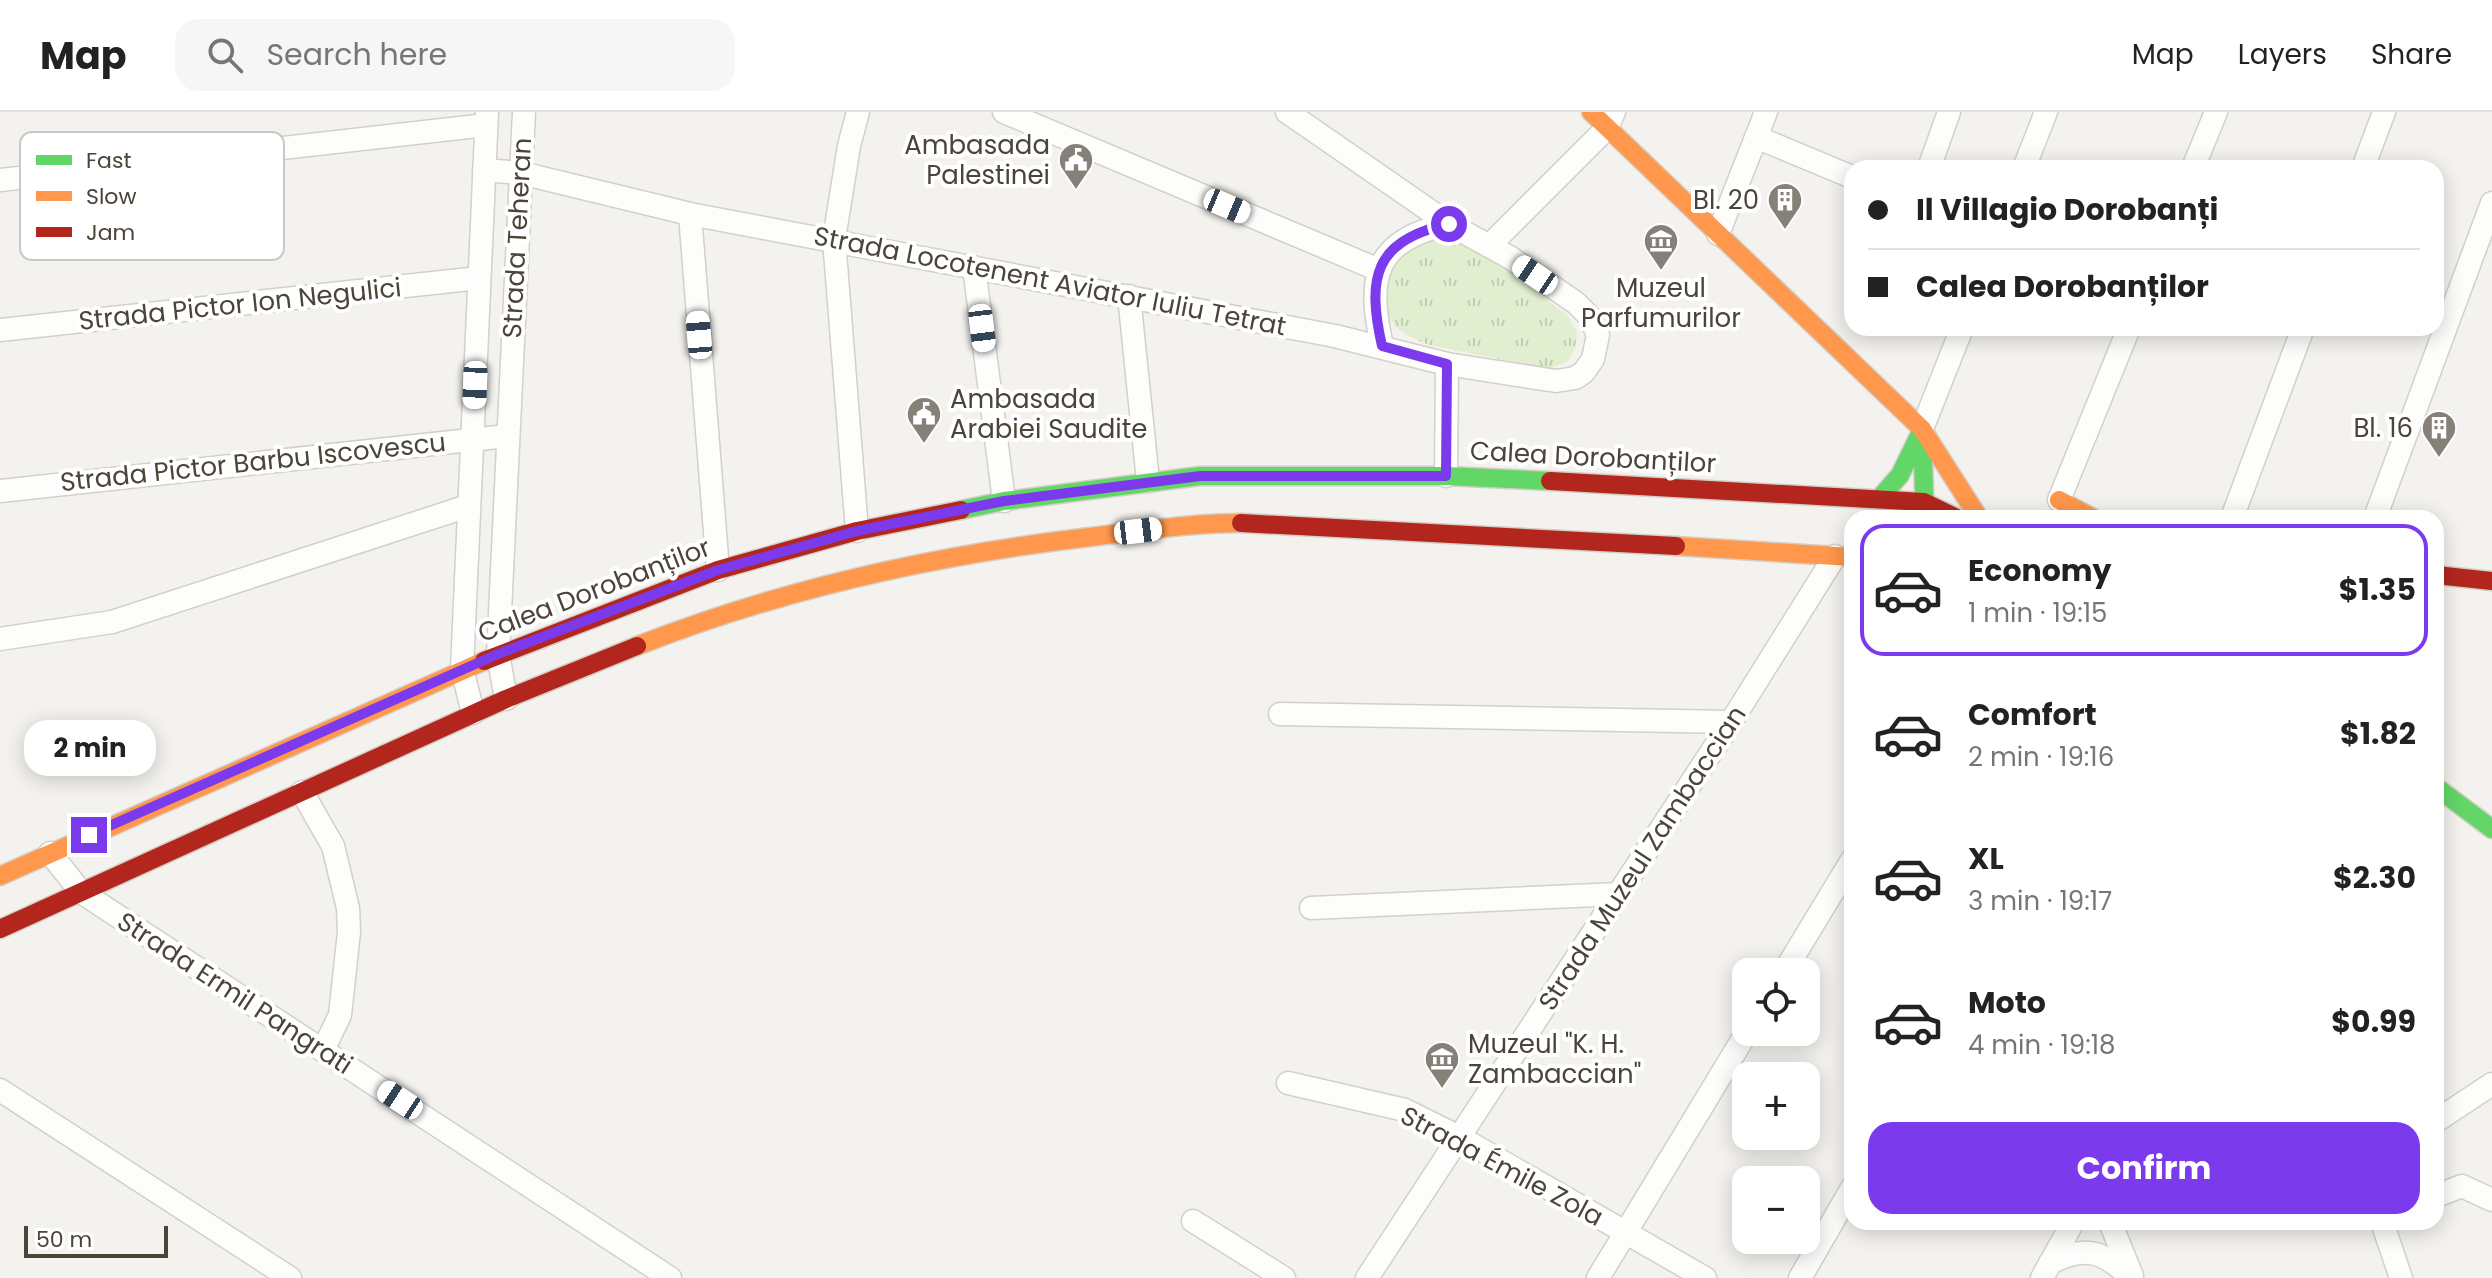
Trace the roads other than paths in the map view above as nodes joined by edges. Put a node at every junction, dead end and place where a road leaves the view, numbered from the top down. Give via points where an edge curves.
1 (524, 112) edge
2 (858, 112) edge
3 (1004, 112) edge
4 (1287, 112) edge
5 (1766, 112) edge
6 (1949, 112) edge
7 (2046, 112) edge
8 (2216, 112) edge
9 (2384, 112) edge
10 (1604, 117) edge
11 (487, 119) edge
12 (1756, 137) junction
13 (284, 144) edge
14 (1932, 160) edge
15 (2027, 160) edge
16 (2196, 160) edge
17 (2366, 160) edge
18 (484, 170) junction
19 (521, 173) junction
20 (1844, 174) edge
21 (20, 177) edge
22 (0, 180) edge
23 (2492, 203) edge
24 (690, 214) junction
25 (1449, 224) junction
26 (1718, 234) junction
27 (834, 239) junction
28 (1489, 246) junction
29 (974, 267) junction
30 (1379, 270) junction
31 (479, 278) junction
32 (1129, 296) junction
33 (0, 330) edge
34 (2444, 332) edge
35 (1959, 336) edge
36 (2126, 336) edge
37 (2300, 336) edge
38 (2443, 336) edge
39 (1382, 346) junction
40 (1447, 364) junction
41 (1922, 429) junction
42 (507, 436) junction
43 (472, 438) junction
44 (1446, 476) junction
45 (1148, 481) junction
46 (0, 491) edge
47 (1879, 499) junction
48 (2059, 500) joint
49 (1004, 501) junction
50 (468, 506) junction
51 (1924, 510) edge
52 (1974, 510) edge
53 (2078, 510) edge
54 (2235, 510) edge
55 (2378, 510) edge
56 (857, 531) junction
57 (1844, 557) edge
58 (718, 570) junction
59 (2444, 576) edge
60 (2492, 581) edge
61 (0, 639) edge
62 (498, 654) junction
63 (462, 669) junction
64 (506, 699) junction
65 (473, 713) junction
66 (1280, 714) dead end
67 (1731, 722) junction
68 (302, 792) junction
69 (2444, 793) edge
70 (2492, 829) edge
71 (50, 853) junction
72 (1844, 873) edge
73 (0, 876) edge
74 (81, 892) junction
75 (1619, 894) junction
76 (1311, 908) dead end
77 (2, 922) edge
78 (1792, 958) edge
79 (1738, 1046) edge
80 (323, 1050) junction
81 (1288, 1083) dead end
82 (2492, 1084) edge
83 (0, 1090) edge
84 (2444, 1116) edge
85 (1461, 1138) junction
86 (2444, 1193) edge
87 (2492, 1200) edge
88 (1844, 1202) edge
89 (1193, 1221) dead end
90 (2068, 1230) edge
91 (2113, 1230) edge
92 (2385, 1230) edge
93 (1625, 1232) junction
94 (2046, 1270) edge
95 (657, 1275) edge
96 (290, 1278) edge
97 (1284, 1278) edge
98 (1367, 1278) edge
99 (1598, 1278) edge
100 (1705, 1278) edge
101 (1800, 1278) edge
102 (2132, 1278) edge
103 (2401, 1278) edge

1 - 19 street, Strada Teheran
2 - 27 street
3 - 30 street
4 - 25 street
5 - 12 street
6 - 14 street
7 - 15 street
8 - 16 street
9 - 17 street
10 - 26 main road
10 - 28 street
11 - 13 street
11 - 18 street, Strada Teheran
12 - 20 street
12 - 26 street
18 - 19 street, Strada Locotenent Aviator Iuliu Tetrat
18 - 31 street, Strada Teheran
19 - 24 street, Strada Locotenent Aviator Iuliu Tetrat
19 - 42 street, Strada Teheran
21 - 22 street
23 - 34 street
24 - 27 street, Strada Locotenent Aviator Iuliu Tetrat
24 - 58 street
25 - 28 street
25 - 30 street via 1401,242
26 - 41 main road
27 - 29 street, Strada Locotenent Aviator Iuliu Tetrat
27 - 56 street
28 - 40 street, Strada Locotenent Aviator Iuliu Tetrat via 1576,303 1590,317 1598,345 1584,372 1556,381
29 - 32 street, Strada Locotenent Aviator Iuliu Tetrat
29 - 49 street
30 - 39 street via 1374,288
31 - 33 street, Strada Pictor Ion Negulici
31 - 43 street, Strada Teheran
32 - 39 street, Strada Locotenent Aviator Iuliu Tetrat
32 - 45 street
35 - 41 street
36 - 48 street
37 - 54 street
38 - 55 street
39 - 40 street, Strada Locotenent Aviator Iuliu Tetrat
40 - 44 street
41 - 47 main road via 1907,464
41 - 51 main road
41 - 52 main road
42 - 43 street, Strada Pictor Barbu Iscovescu
42 - 62 street, Strada Teheran
43 - 46 street, Strada Pictor Barbu Iscovescu
43 - 50 street, Strada Teheran
44 - 45 main road, Calea Dorobanților via 1239,474
44 - 47 main road, Calea Dorobanților
45 - 49 main road, Calea Dorobanților
47 - 51 main road, Calea Dorobanților
48 - 53 main road
49 - 56 main road, Calea Dorobanților
50 - 61 street via 112,622
50 - 63 street, Strada Teheran
56 - 58 main road, Calea Dorobanților
57 - 64 main road via 1203,523 1004,547 870,574 641,644
57 - 67 street, Strada Muzeul Zambaccian
58 - 62 main road, Calea Dorobanților
59 - 60 main road
62 - 63 main road, Calea Dorobanților
62 - 64 street, Strada Teheran
63 - 65 street, Strada Teheran
63 - 71 main road, Calea Dorobanților
64 - 65 main road
65 - 68 main road
66 - 67 street
67 - 75 street, Strada Muzeul Zambaccian
68 - 74 main road
68 - 80 street via 333,846 348,908 340,1015
69 - 70 main road
71 - 73 main road, Calea Dorobanților
71 - 74 street, Strada Ermil Pangrati
72 - 78 street
74 - 77 main road
74 - 80 street, Strada Ermil Pangrati
75 - 76 street
75 - 85 street, Strada Muzeul Zambaccian
79 - 93 street
80 - 95 street, Strada Ermil Pangrati
81 - 85 street, Strada Émile Zola via 1405,1110
82 - 84 street
83 - 96 street
85 - 93 street, Strada Émile Zola
85 - 98 street, Strada Muzeul Zambaccian
86 - 87 street via 2462,1186
88 - 101 street
89 - 97 street
90 - 94 street
91 - 102 street
92 - 103 street
93 - 99 street
93 - 100 street, Strada Émile Zola
94 - 102 street via 2068,1254 2083,1251 2098,1254

